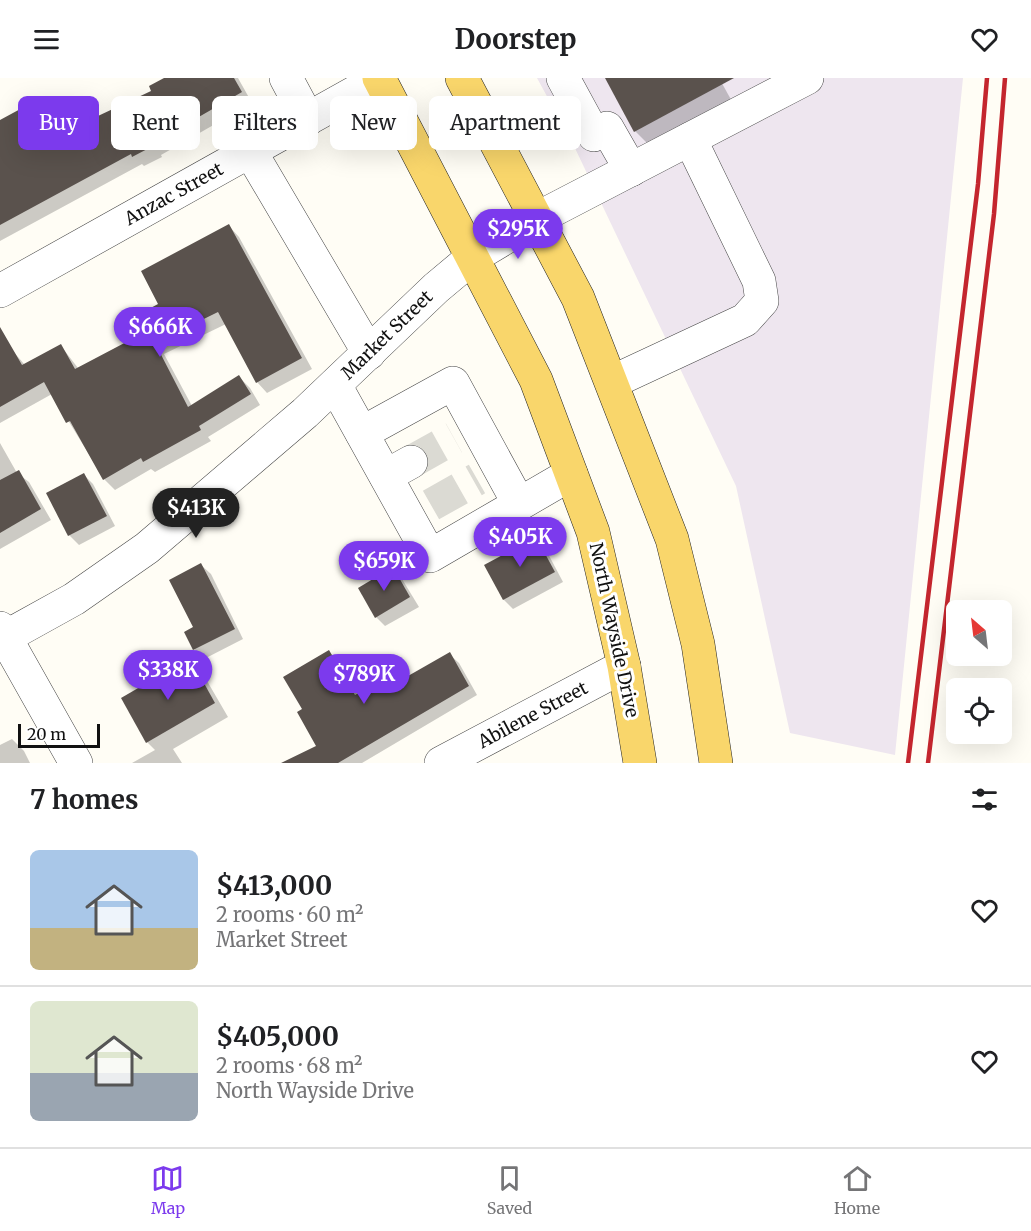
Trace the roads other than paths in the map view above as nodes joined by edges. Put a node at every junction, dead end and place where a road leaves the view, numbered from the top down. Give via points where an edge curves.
1 (286, 78) edge
2 (462, 78) edge
3 (562, 78) edge
4 (379, 79) edge
5 (786, 83) edge
6 (296, 96) edge
7 (318, 113) edge
8 (690, 139) junction
9 (250, 151) joint
10 (631, 170) junction
11 (538, 218) junction
12 (473, 257) junction
13 (0, 291) edge
14 (369, 353) junction
15 (612, 382) junction
16 (335, 384) junction
17 (362, 433) junction
18 (571, 474) junction
19 (519, 504) junction
20 (2, 635) edge
21 (624, 666) junction
22 (76, 763) edge
23 (441, 763) edge
24 (640, 763) edge
25 (716, 763) edge

1 - 6 street
2 - 11 main road
3 - 10 street via 594,135 607,128
4 - 7 street, Anzac Street
4 - 12 main road, North Wayside Drive
5 - 8 street, Market Street
8 - 10 street, Market Street
8 - 15 street via 759,281 762,301 745,320
9 - 13 street, Anzac Street
9 - 14 street
10 - 11 street, Market Street
11 - 12 street, Market Street
11 - 15 main road via 578,298
12 - 14 street, Market Street
12 - 18 main road, North Wayside Drive via 536,380
14 - 16 street, Market Street
15 - 25 main road via 672,539 698,644
16 - 17 street
16 - 20 street, Market Street via 147,548 74,599
17 - 19 street via 453,383 466,432 488,473
17 - 19 street via 398,469 420,511 430,556
18 - 19 street
18 - 21 main road, North Wayside Drive via 593,532
20 - 22 street
21 - 23 street, Abilene Street
21 - 24 main road, North Wayside Drive

